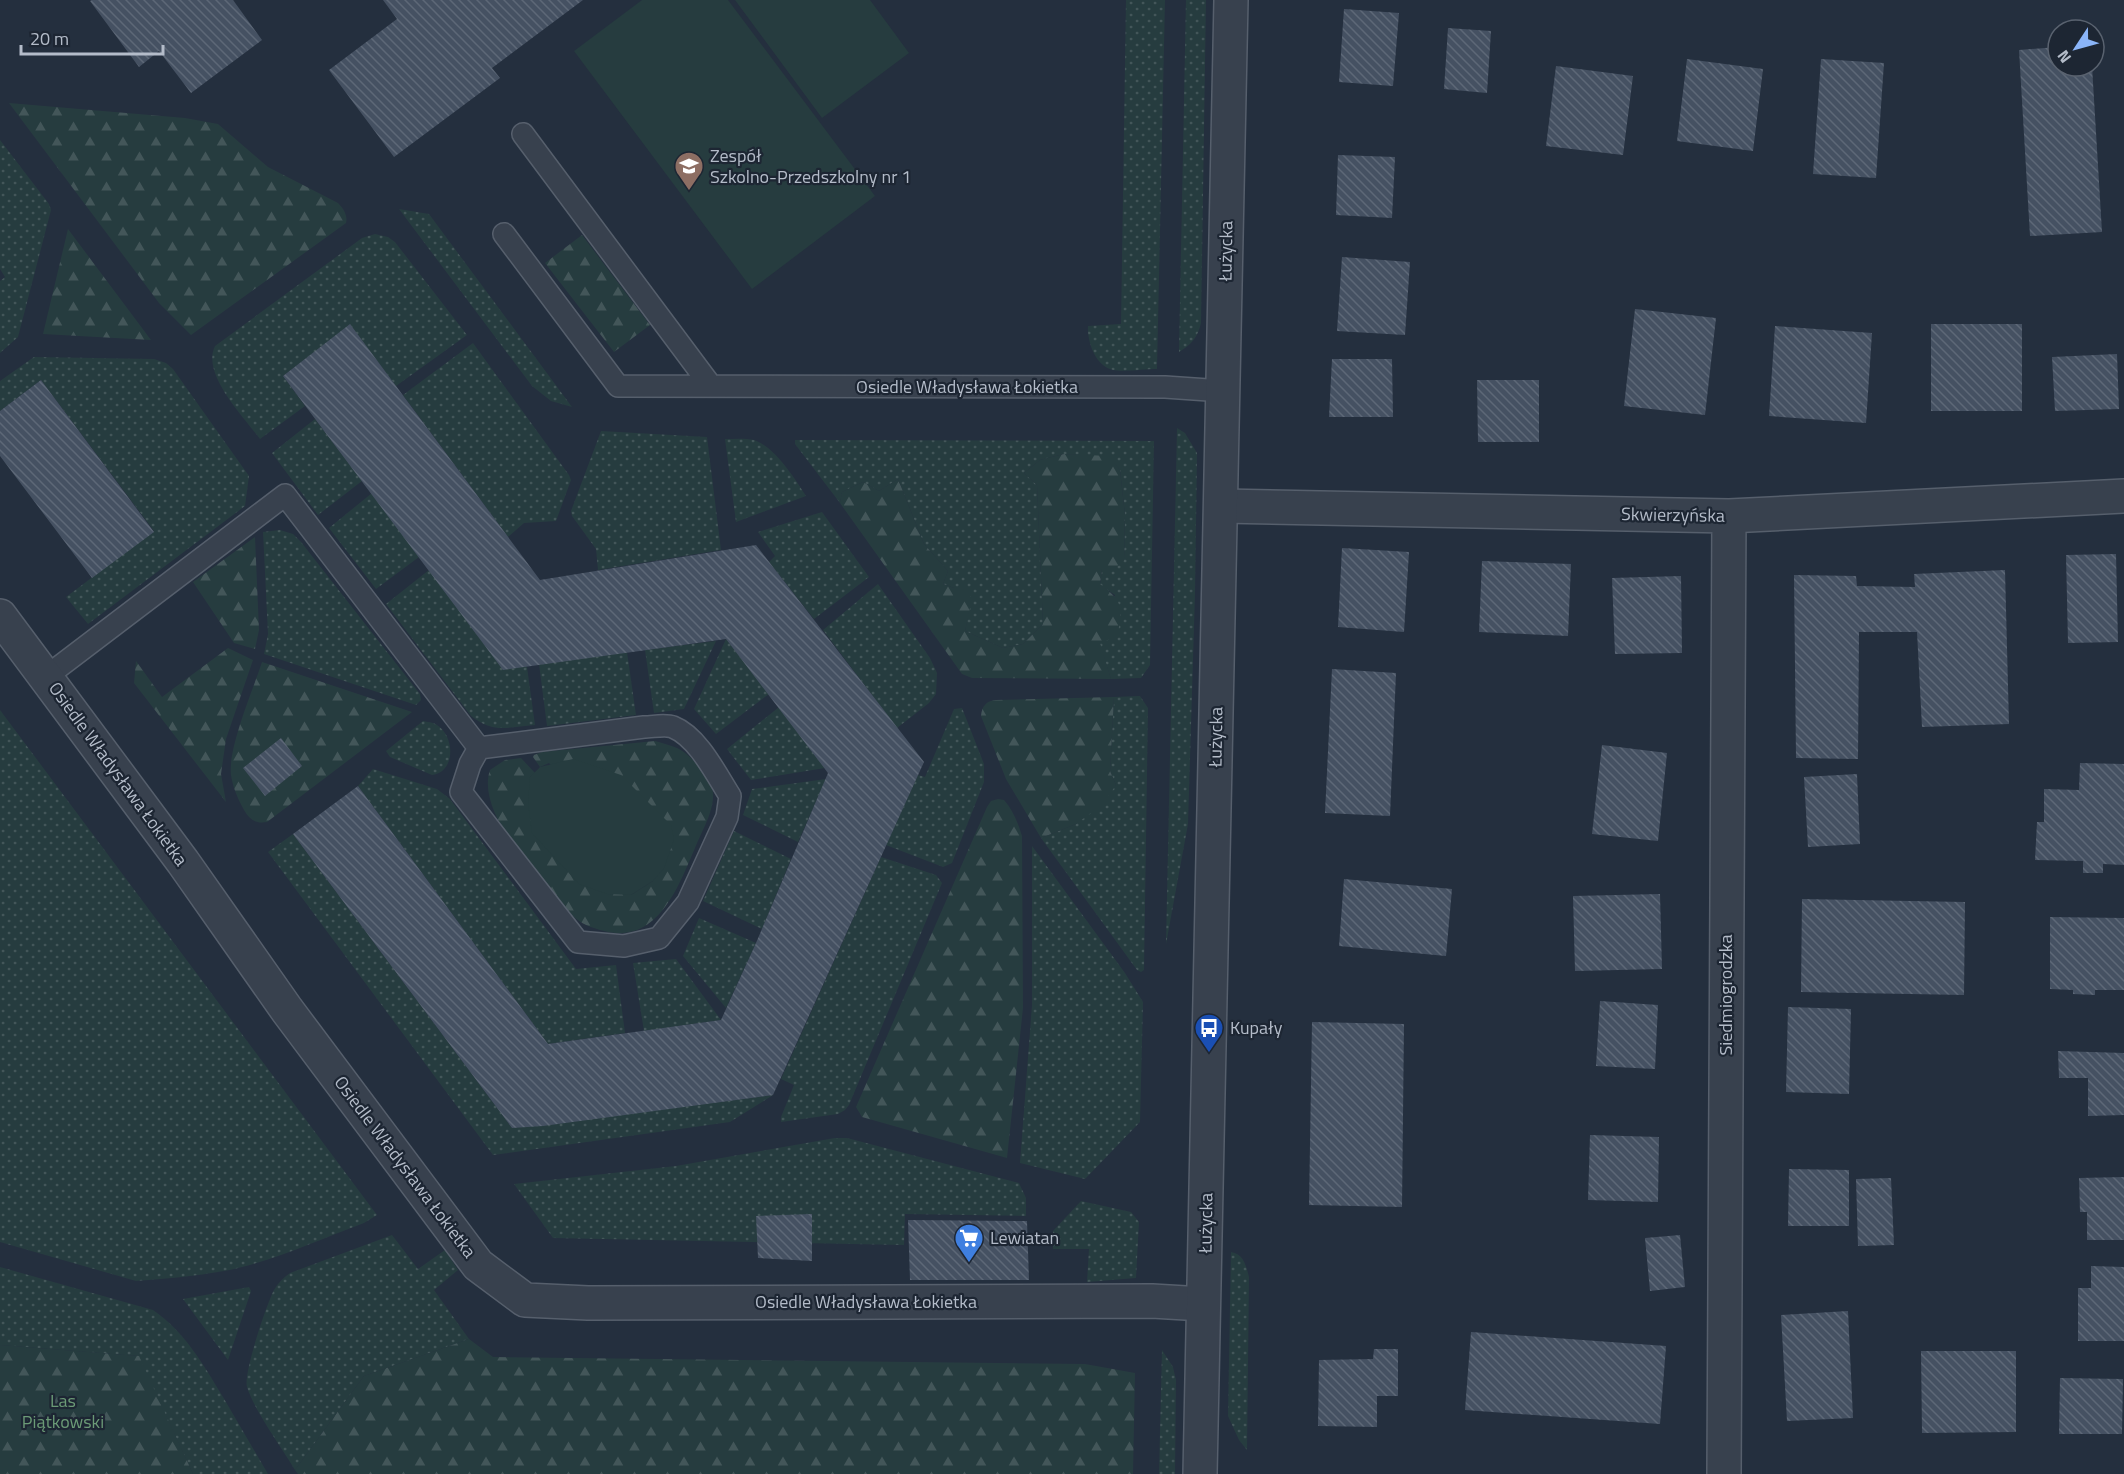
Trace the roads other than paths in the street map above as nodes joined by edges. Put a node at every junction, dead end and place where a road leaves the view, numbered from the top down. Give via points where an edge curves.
1 (1231, 0) edge
2 (523, 134) dead end
3 (504, 234) dead end
4 (711, 386) junction
5 (1223, 391) junction
6 (2124, 496) edge
7 (1221, 506) junction
8 (1729, 516) junction
9 (0, 616) edge
10 (46, 676) junction
11 (479, 748) junction
12 (1203, 1304) junction
13 (1200, 1474) edge
14 (1724, 1474) edge

1 - 5 street, Łużycka
2 - 4 lane
3 - 4 lane, Osiedle Władysława Łokietka via 618,386
4 - 5 lane, Osiedle Władysława Łokietka via 1165,387
5 - 7 street, Łużycka
6 - 8 street, Skwierzyńska
7 - 8 street, Skwierzyńska
7 - 12 street, Łużycka
8 - 14 street, Siedmiogrodzka
9 - 10 street, Osiedle Władysława Łokietka
10 - 11 lane, Osiedle Władysława Łokietka via 285,495
10 - 12 street, Osiedle Władysława Łokietka via 287,1010 471,1256 525,1300
11 - 11 lane via 461,792 578,942 624,946 659,939 687,902 727,817 730,796 685,733 670,726
12 - 13 street, Łużycka

